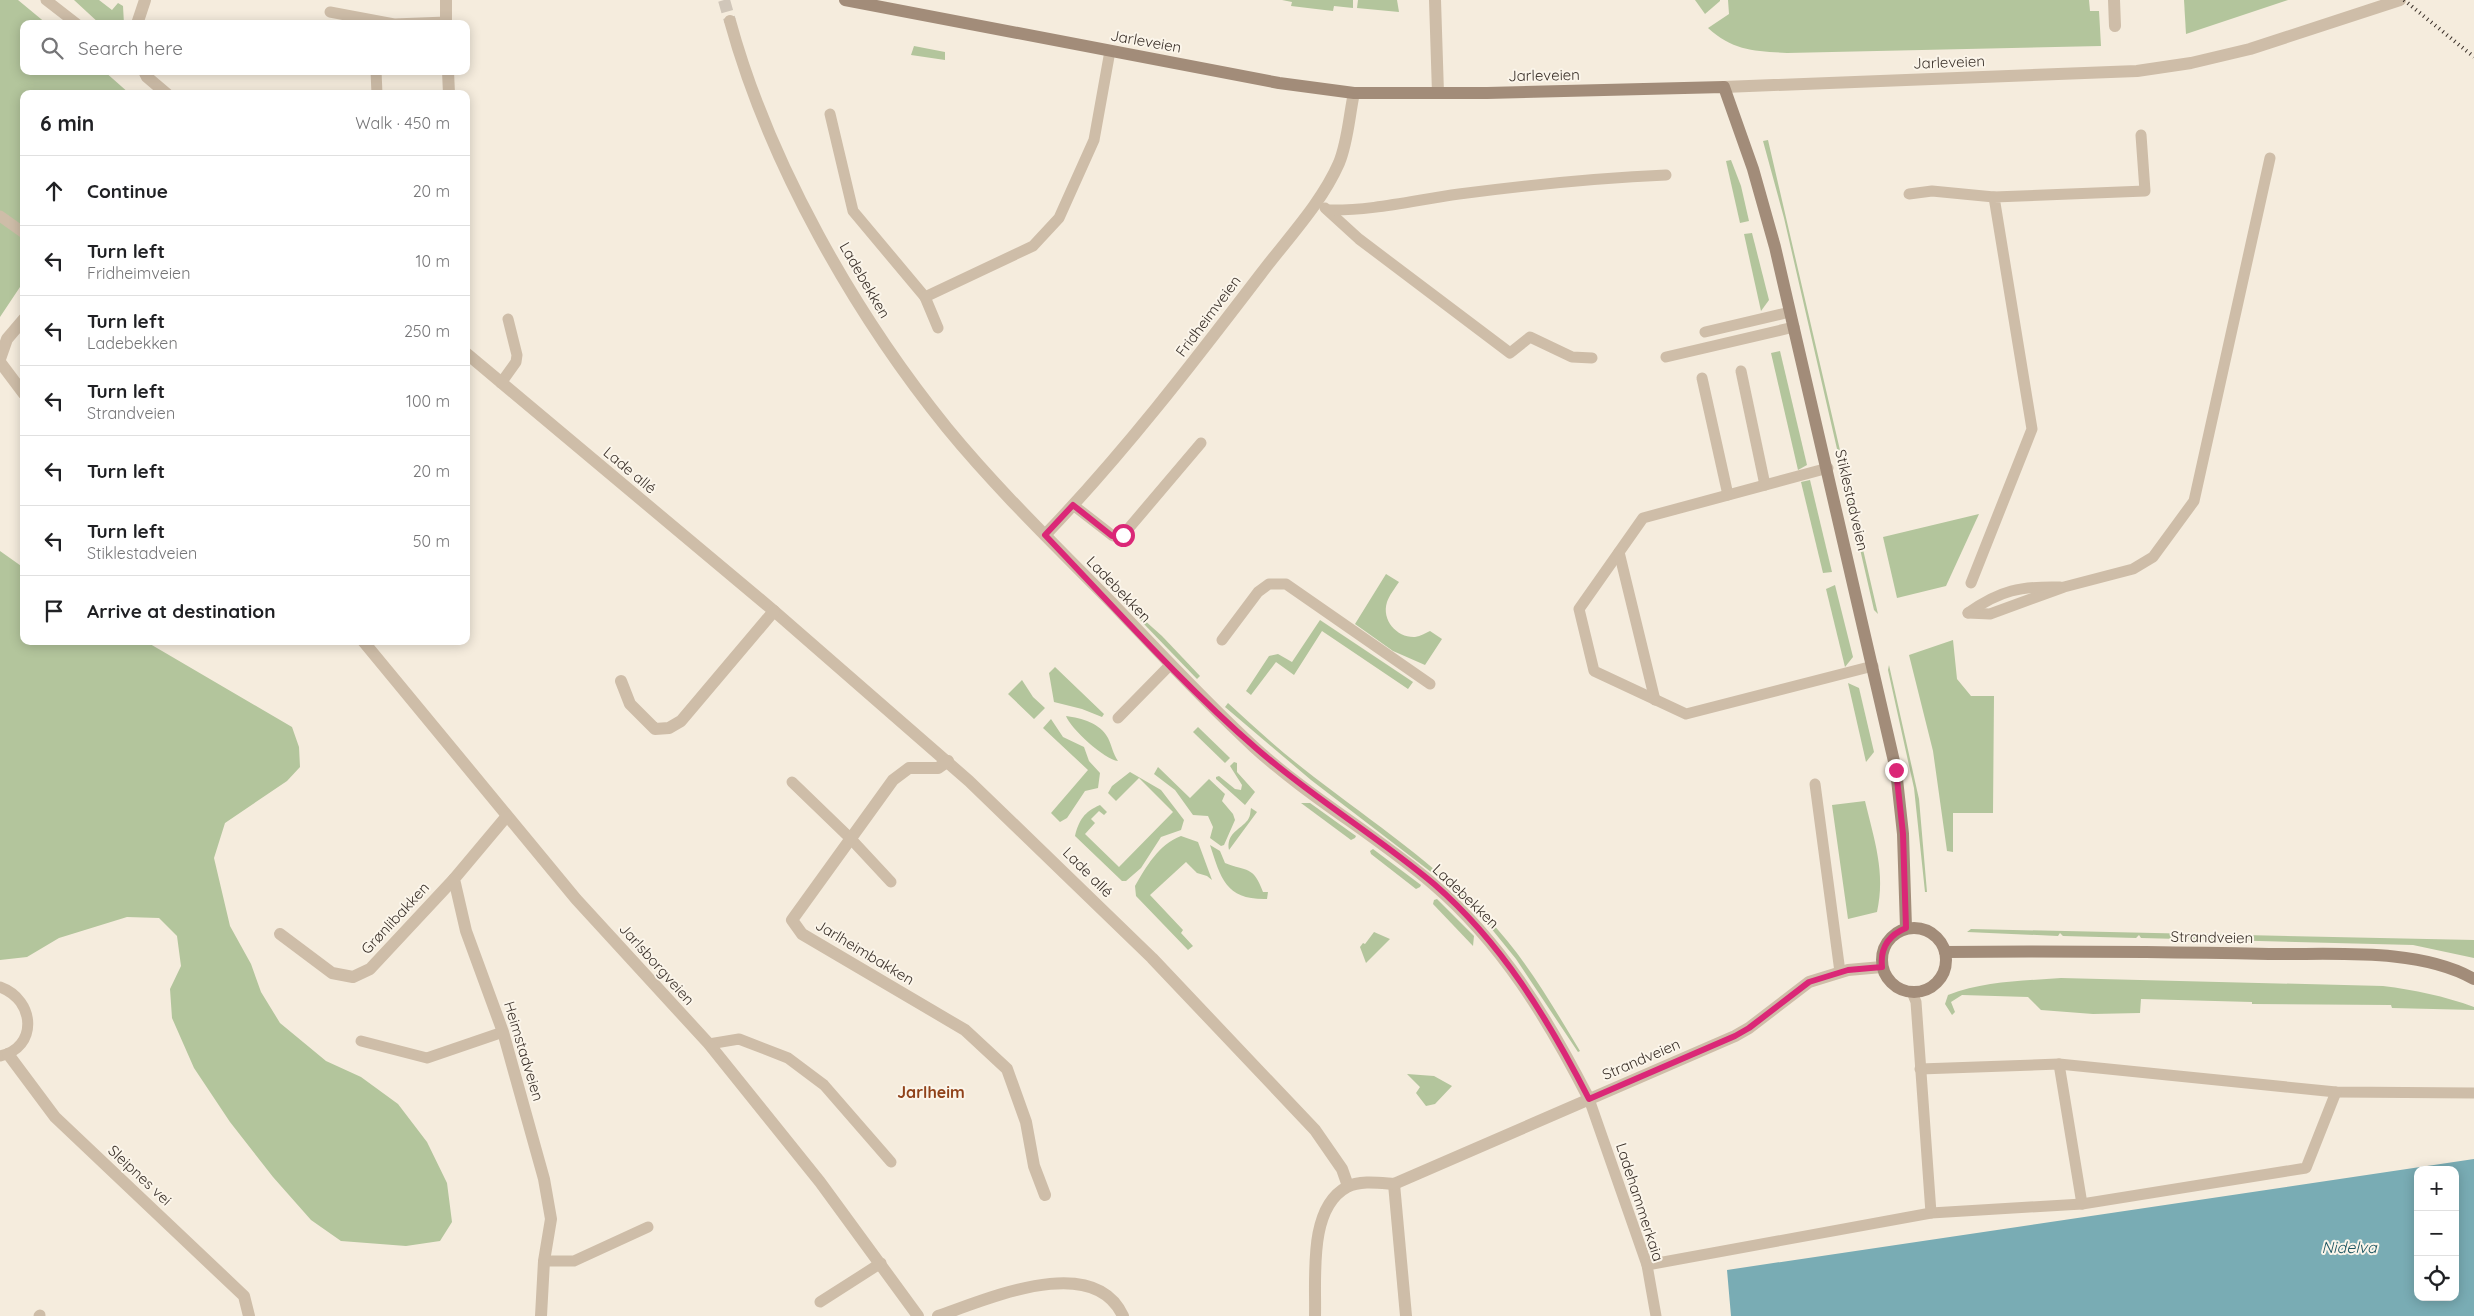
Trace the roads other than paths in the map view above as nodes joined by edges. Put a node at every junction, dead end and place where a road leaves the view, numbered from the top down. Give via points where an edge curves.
1 (46, 0) edge
2 (145, 0) edge
3 (446, 0) edge
4 (845, 0) edge
5 (1435, 0) edge
6 (2114, 0) edge
7 (2400, 0) edge
8 (330, 12) dead end
9 (72, 20) edge
10 (138, 20) edge
11 (373, 20) edge
12 (446, 20) edge
13 (730, 20) tunnel mouth
14 (2115, 26) dead end
15 (1110, 51) junction
16 (146, 75) edge
17 (376, 75) edge
18 (448, 75) edge
19 (1724, 87) junction
20 (162, 90) edge
21 (377, 90) edge
22 (449, 90) edge
23 (1354, 93) junction
24 (1438, 93) junction
25 (830, 114) dead end
26 (2141, 135) dead end
27 (2270, 158) dead end
28 (1666, 175) dead end
29 (1909, 194) dead end
30 (1994, 197) junction
31 (1316, 201) junction
32 (1328, 210) junction
33 (0, 216) edge
34 (20, 230) edge
35 (925, 297) junction
36 (1790, 312) junction
37 (508, 319) dead end
38 (20, 324) edge
39 (1794, 327) junction
40 (938, 328) dead end
41 (1705, 332) dead end
42 (470, 356) edge
43 (1592, 358) dead end
44 (1666, 358) dead end
45 (0, 361) edge
46 (1741, 371) dead end
47 (1702, 378) dead end
48 (501, 383) junction
49 (20, 388) edge
50 (1201, 444) dead end
51 (1828, 468) junction
52 (1765, 485) junction
53 (1728, 495) junction
54 (1073, 505) junction
55 (1045, 535) junction
56 (1619, 552) junction
57 (1971, 583) dead end
58 (2064, 587) junction
59 (774, 611) junction
60 (1222, 640) dead end
61 (366, 645) edge
62 (1170, 664) junction
63 (1873, 666) junction
64 (621, 681) dead end
65 (1430, 684) dead end
66 (1655, 700) junction
67 (1118, 718) dead end
68 (948, 761) junction
69 (792, 782) dead end
70 (1815, 784) dead end
71 (506, 817) junction
72 (851, 838) junction
73 (454, 879) junction
74 (891, 882) dead end
75 (1906, 928) junction
76 (280, 934) dead end
77 (1945, 952) junction
78 (1882, 967) junction
79 (1840, 972) junction
80 (2474, 979) edge
81 (0, 987) edge
82 (1912, 992) junction
83 (503, 1032) junction
84 (361, 1041) dead end
85 (709, 1044) junction
86 (4, 1055) edge
87 (2059, 1064) junction
88 (1920, 1069) junction
89 (2336, 1092) junction
90 (2474, 1093) edge
91 (1589, 1099) junction
92 (892, 1162) dead end
93 (1394, 1184) junction
94 (1348, 1186) junction
95 (1044, 1195) dead end
96 (2082, 1204) junction
97 (1931, 1214) junction
98 (648, 1227) dead end
99 (544, 1261) junction
100 (881, 1263) junction
101 (1647, 1264) junction
102 (820, 1302) dead end
103 (249, 1316) edge
104 (541, 1316) edge
105 (918, 1316) edge
106 (938, 1316) edge
107 (1123, 1316) edge
108 (1315, 1316) edge
109 (1406, 1316) edge
110 (1656, 1316) edge

1 - 9 lane
2 - 10 street
3 - 12 street
4 - 15 main road, Jarleveien
5 - 24 street
6 - 14 street
7 - 19 street, Jarleveien via 2250,49 2137,71
8 - 11 lane
13 - 55 street, Ladebekken via 744,69 780,155 835,263 874,328 947,428
15 - 23 main road, Jarleveien via 1279,83
15 - 35 lane via 1094,140 1059,218 1033,246
16 - 20 street
17 - 21 lane
18 - 22 street
19 - 24 main road, Jarleveien
19 - 36 main road, Stiklestadveien via 1753,169
23 - 24 main road, Jarleveien
23 - 31 street, Fridheimveien via 1346,141 1338,163
25 - 35 lane via 852,211
26 - 30 lane via 2145,191
27 - 58 lane via 2194,501 2153,557 2133,569
28 - 32 lane via 1542,183 1358,211
29 - 30 lane via 1932,192
30 - 57 lane via 2032,429
31 - 32 lane
31 - 54 street, Fridheimveien via 1184,375
32 - 43 lane via 1359,239 1510,353 1530,337 1572,357
33 - 34 lane
35 - 40 lane
36 - 39 main road, Stiklestadveien
36 - 41 lane
37 - 48 lane via 517,355 516,362
38 - 45 street via 7,339
39 - 44 lane
39 - 51 main road, Stiklestadveien
42 - 48 street, Lade allé
45 - 49 street
46 - 52 lane
47 - 53 lane
48 - 59 street, Lade allé
50 - 54 lane via 1123,535 1112,536
51 - 52 lane
51 - 63 main road, Stiklestadveien
52 - 53 lane
53 - 56 lane via 1643,518
54 - 55 street, Fridheimveien
55 - 62 street, Ladebekken
56 - 66 lane
56 - 66 lane via 1579,610 1594,671
58 - 58 lane via 2026,586 1988,598 1968,613 1990,614
59 - 64 street via 681,721 669,728 655,729 630,704
59 - 68 street, Lade allé
60 - 65 lane via 1258,592 1270,584 1286,584
61 - 71 street, Jarlsborgveien
62 - 67 lane
62 - 91 street, Ladebekken via 1257,750 1402,859 1470,920 1528,992
63 - 66 lane via 1686,714
63 - 75 main road, Stiklestadveien via 1896,770 1903,834
68 - 72 street, Jarlheimbakken via 938,768 909,768 893,780
68 - 94 street, Lade allé via 1152,958 1316,1130 1342,1169
69 - 72 lane
70 - 79 lane
71 - 73 street
71 - 85 street, Jarlsborgveien
72 - 74 lane
72 - 95 street, Jarlheimbakken via 792,920 802,934 965,1030 1008,1069 1026,1122 1034,1166
73 - 76 street, Grønlibakken via 370,969 353,977 332,973
73 - 83 street, Heimstadveien via 466,931
75 - 77 main road via 1923,928 1930,932 1937,937
75 - 78 main road via 1893,935 1884,946
77 - 80 main road, Strandveien via 2194,952 2399,957 2440,964
77 - 82 main road via 1945,969 1936,984 1921,992
78 - 79 street, Strandveien
78 - 82 main road via 1890,983
79 - 91 street, Strandveien via 1809,982 1735,1036
81 - 86 lane, Sleipnes vei via 13,992 25,1006 28,1024 22,1042
82 - 88 lane via 1916,1002
83 - 84 lane via 427,1058
83 - 99 street, Heimstadveien via 544,1179 551,1219
85 - 92 lane via 740,1039 788,1058 824,1086
85 - 100 street, Jarlsborgveien
86 - 103 street, Sleipnes vei via 55,1117 244,1296
87 - 88 lane
87 - 89 lane
87 - 96 lane
88 - 97 lane
89 - 90 lane
89 - 96 lane via 2306,1168
91 - 93 street, Strandveien
91 - 101 lane, Ladehammerkaia
93 - 94 street, Strandveien
93 - 109 street
94 - 108 street via 1330,1200 1318,1229
96 - 97 lane
97 - 101 lane
98 - 99 lane via 574,1261
99 - 104 street, Heimstadveien
100 - 102 lane
100 - 105 street, Jarlsborgveien
101 - 110 lane, Ladehammerkaia
106 - 107 street via 1026,1288 1070,1282 1093,1287 1107,1295

